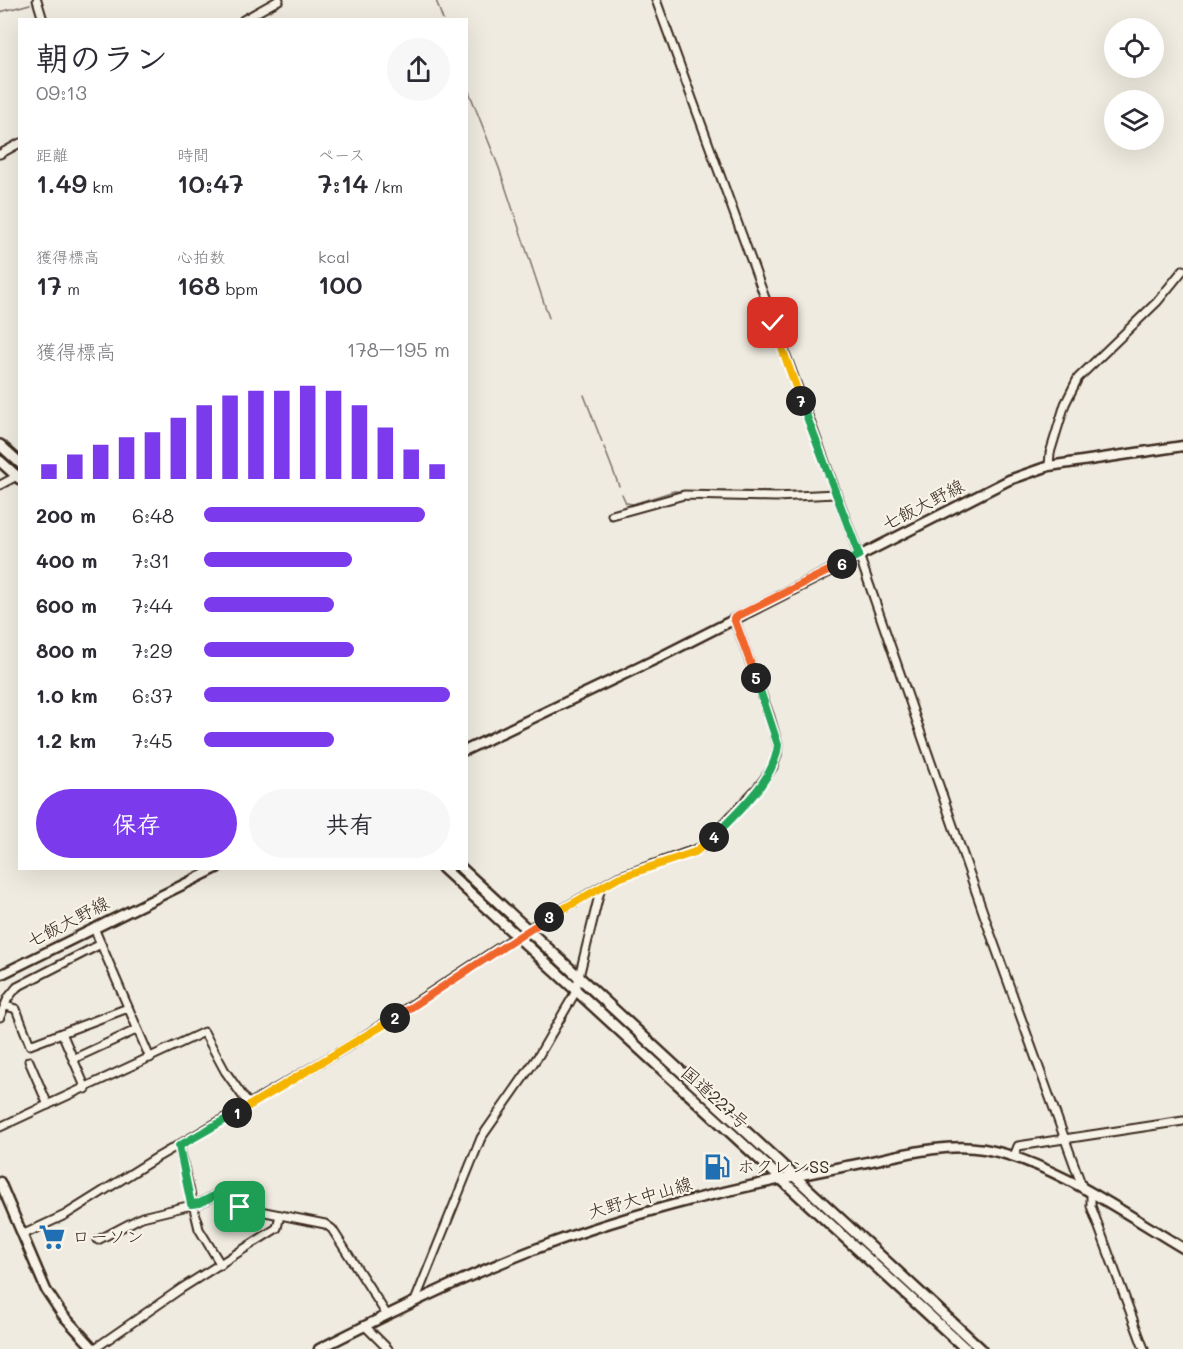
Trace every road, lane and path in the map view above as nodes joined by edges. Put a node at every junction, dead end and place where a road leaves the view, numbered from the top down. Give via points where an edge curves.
1 (37, 0) edge
2 (279, 0) edge
3 (656, 0) edge
4 (42, 18) edge
5 (247, 18) edge
6 (18, 144) edge
7 (0, 154) edge
8 (1183, 270) edge
9 (0, 445) edge
10 (1183, 446) edge
11 (0, 461) edge
12 (18, 461) edge
13 (1049, 466) junction
14 (18, 477) edge
15 (0, 485) edge
16 (835, 494) junction
17 (612, 515) dead end
18 (859, 555) junction
19 (734, 618) junction
20 (468, 749) edge
21 (213, 870) edge
22 (445, 870) edge
23 (463, 870) edge
24 (601, 887) junction
25 (94, 928) junction
26 (526, 930) junction
27 (516, 937) junction
28 (101, 945) junction
29 (0, 975) edge
30 (580, 981) junction
31 (575, 993) junction
32 (6, 1006) junction
33 (128, 1008) junction
34 (0, 1017) edge
35 (136, 1030) junction
36 (62, 1033) junction
37 (150, 1058) junction
38 (73, 1059) junction
39 (29, 1061) dead end
40 (86, 1089) junction
41 (48, 1105) junction
42 (249, 1105) junction
43 (1183, 1121) edge
44 (0, 1127) edge
45 (1067, 1139) junction
46 (179, 1146) junction
47 (1014, 1156) junction
48 (793, 1176) junction
49 (780, 1178) junction
50 (0, 1182) edge
51 (1088, 1193) junction
52 (191, 1204) junction
53 (280, 1215) junction
54 (22, 1235) junction
55 (98, 1240) dead end
56 (1183, 1248) edge
57 (220, 1265) junction
58 (415, 1301) junction
59 (387, 1315) junction
60 (364, 1326) junction
61 (91, 1348) edge
62 (319, 1349) edge
63 (388, 1349) edge
64 (966, 1349) edge
65 (981, 1349) edge
66 (1144, 1349) edge

1 - 4 street
2 - 5 street
3 - 16 street
6 - 7 street
8 - 13 street via 1157,302 1078,378 1065,404
9 - 12 highway
10 - 13 main road, 七飯大野線
11 - 14 highway
13 - 18 main road, 七飯大野線 via 1009,480
14 - 15 street
16 - 17 street via 684,495
16 - 18 street
18 - 19 main road, 七飯大野線
18 - 45 street via 991,935
19 - 20 main road, 七飯大野線
19 - 24 street via 778,745 773,767 702,847
21 - 25 main road, 七飯大野線
22 - 27 highway, 国道227号
23 - 26 highway, 国道227号
24 - 26 street
24 - 30 street
25 - 28 street
25 - 29 main road, 七飯大野線
26 - 27 street
26 - 30 highway, 国道227号
27 - 31 highway, 国道227号
27 - 42 street via 368,1035
28 - 32 street via 17,987
28 - 33 street
30 - 31 street
30 - 48 highway, 国道227号
31 - 49 highway, 国道227号
31 - 58 street via 539,1055 481,1138
32 - 34 street
32 - 36 street via 16,1009 30,1045
33 - 35 street
33 - 36 street
35 - 37 street
35 - 38 street
36 - 38 street
37 - 40 street
37 - 42 street via 204,1032
38 - 40 street
39 - 41 street
40 - 41 street
41 - 44 street
42 - 46 street
43 - 45 street
45 - 47 street via 1018,1146
45 - 51 street
46 - 52 street
46 - 54 street via 65,1215
47 - 48 main road, 大野大中山線 via 948,1148
47 - 51 main road, 大野大中山線
48 - 49 main road, 大野大中山線
48 - 65 highway, 国道227号
49 - 58 main road, 大野大中山線 via 580,1233
49 - 64 highway, 国道227号
50 - 54 main road
51 - 56 main road, 大野大中山線
51 - 66 street
52 - 53 street via 223,1191 240,1207
52 - 55 street via 142,1217
52 - 57 street
53 - 57 street via 277,1228
53 - 59 street via 325,1224 332,1229
54 - 61 main road via 46,1290
57 - 61 street
58 - 59 main road, 大野大中山線
59 - 60 main road, 大野大中山線
60 - 62 main road, 大野大中山線
60 - 63 street

